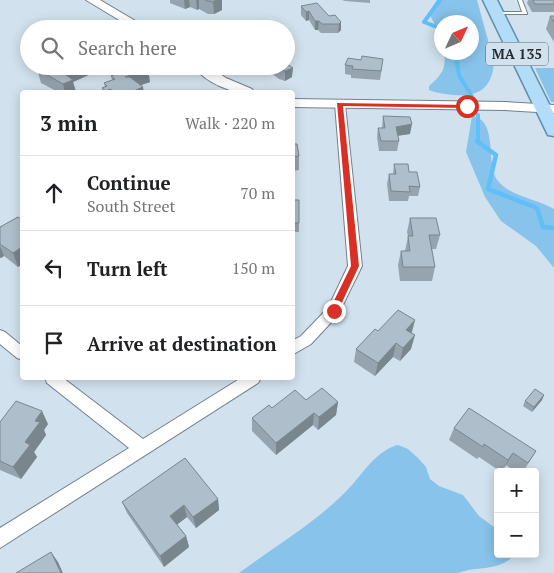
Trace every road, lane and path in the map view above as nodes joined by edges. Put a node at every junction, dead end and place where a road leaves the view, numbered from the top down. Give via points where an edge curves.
1 (92, 0) edge
2 (520, 0) edge
3 (493, 7) edge
4 (127, 20) edge
5 (212, 75) edge
6 (242, 90) edge
7 (295, 102) edge
8 (340, 104) junction
9 (548, 109) edge
10 (554, 131) edge
11 (0, 336) edge
12 (295, 348) edge
13 (20, 352) edge
14 (55, 380) edge
15 (250, 380) edge
16 (142, 448) junction
17 (0, 539) edge

1 - 4 street
2 - 3 lane via 525,13
3 - 9 main road, MA 135
5 - 6 street
7 - 8 street
8 - 9 street
8 - 12 street via 355,266 334,311
9 - 10 main road, MA 135
11 - 13 street
14 - 16 street
15 - 16 street
16 - 17 street

